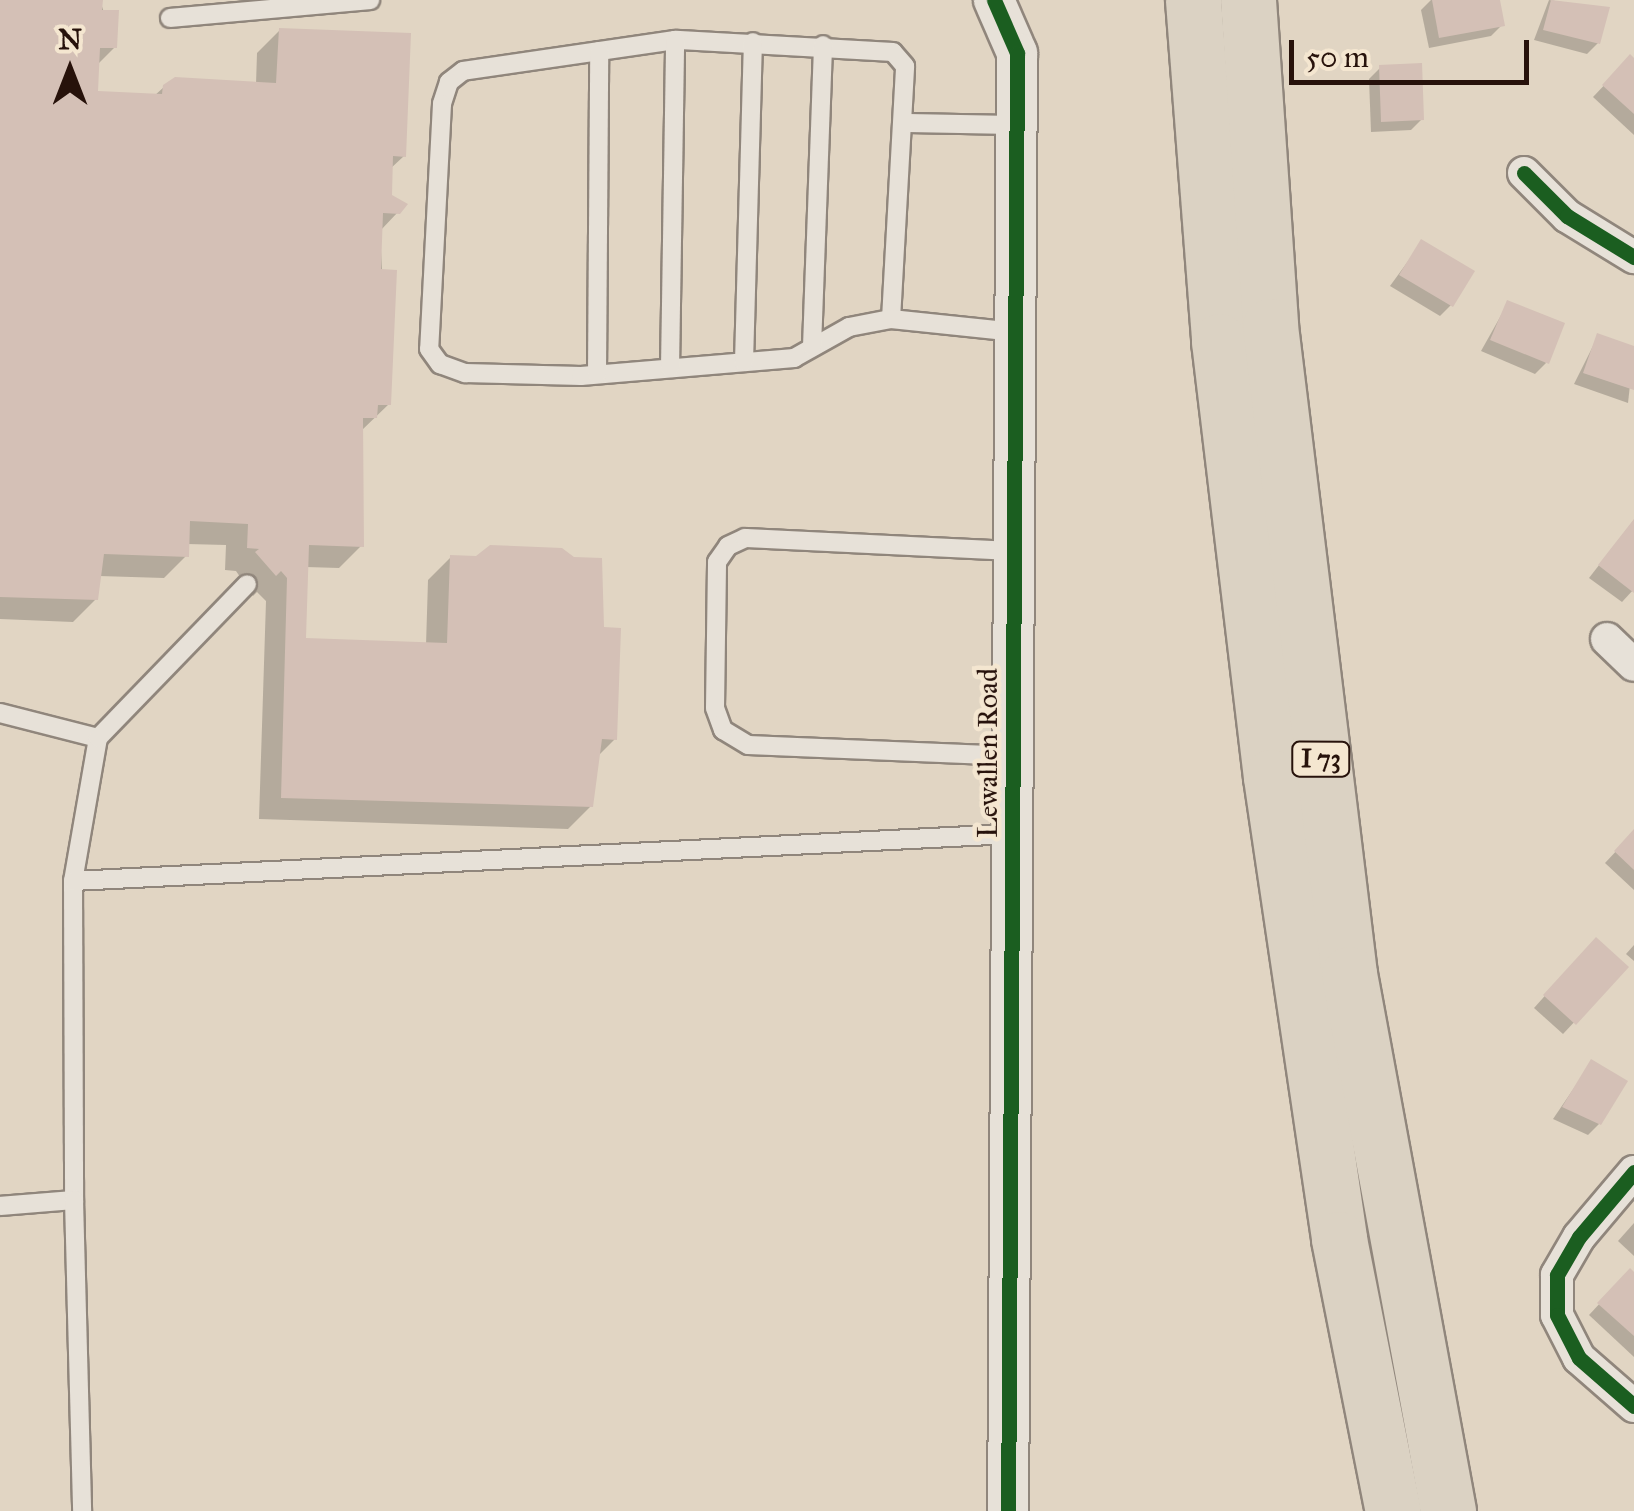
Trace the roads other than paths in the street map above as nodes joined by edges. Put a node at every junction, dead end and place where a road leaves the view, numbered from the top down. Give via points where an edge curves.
1 (370, 0) edge
2 (994, 0) edge
3 (1192, 0) edge
4 (1248, 0) edge
5 (170, 18) dead end
6 (676, 40) junction
7 (752, 42) junction
8 (823, 45) junction
9 (599, 51) junction
10 (904, 123) junction
11 (1016, 125) junction
12 (1524, 173) dead end
13 (1634, 257) edge
14 (891, 319) junction
15 (1015, 332) junction
16 (812, 347) junction
17 (744, 362) junction
18 (670, 368) junction
19 (597, 374) junction
20 (1014, 550) junction
21 (247, 584) dead end
22 (1606, 639) dead end
23 (1634, 665) edge
24 (0, 713) edge
25 (98, 738) junction
26 (1013, 756) junction
27 (1013, 834) junction
28 (73, 881) junction
29 (1634, 1172) edge
30 (74, 1200) junction
31 (0, 1206) edge
32 (1634, 1406) edge
33 (82, 1511) edge
34 (1008, 1511) edge
35 (1393, 1511) edge
36 (1448, 1511) edge

1 - 5 lane
2 - 11 street, Lewallen Road via 1017,54
3 - 35 highway, I 73 via 1219,341 1271,777 1339,1239
4 - 36 highway, I 73 via 1270,326 1334,860 1398,1261
6 - 7 lane
6 - 9 lane
6 - 18 lane
7 - 8 lane
7 - 17 lane
8 - 10 lane via 893,52 905,66
8 - 16 lane
9 - 19 lane
9 - 19 lane via 463,71 449,82 442,104 429,350 440,364 465,373
10 - 11 lane
10 - 14 lane
11 - 15 street, Lewallen Road
12 - 13 street via 1567,216
14 - 15 lane
14 - 16 lane via 850,327
15 - 20 street, Lewallen Road
16 - 17 lane via 794,358
17 - 18 lane
18 - 19 lane
20 - 26 street, Lewallen Road
20 - 26 lane via 745,538 716,562 723,730 748,745
21 - 25 lane
22 - 23 street
24 - 25 lane
25 - 28 lane
26 - 27 street, Lewallen Road
27 - 28 lane
27 - 34 street, Lewallen Road
28 - 30 lane
29 - 32 street via 1579,1237 1557,1275 1557,1315 1579,1358
30 - 31 lane
30 - 33 lane

